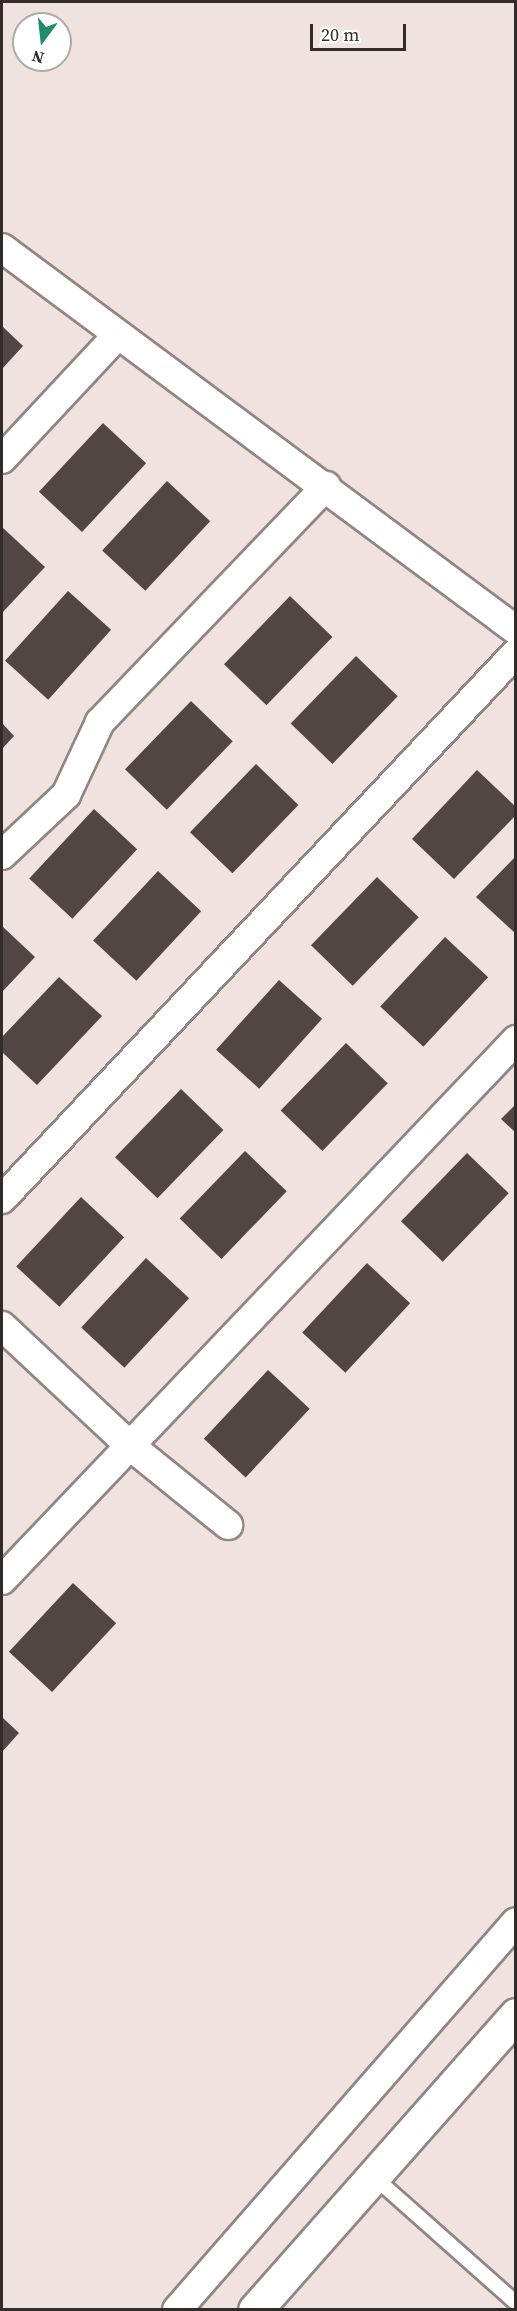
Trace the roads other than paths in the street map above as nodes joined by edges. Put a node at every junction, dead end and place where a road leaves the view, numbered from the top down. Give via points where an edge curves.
1 (2, 248) edge
2 (115, 338) junction
3 (2, 459) edge
4 (326, 486) junction
5 (516, 630) edge
6 (516, 653) edge
7 (2, 855) edge
8 (516, 1040) edge
9 (2, 1199) edge
10 (2, 1326) edge
11 (128, 1444) junction
12 (228, 1525) dead end
13 (2, 1580) edge
14 (516, 1922) edge
15 (516, 2015) edge
16 (373, 2176) junction
17 (516, 2303) edge
18 (177, 2310) edge
19 (255, 2310) edge

1 - 2 street
2 - 3 street
2 - 4 street
4 - 5 street
4 - 7 street via 100,722 66,795
6 - 9 street
8 - 11 street
10 - 11 street
11 - 12 street
11 - 13 street
14 - 18 street
15 - 16 street
16 - 17 lane
16 - 19 street

